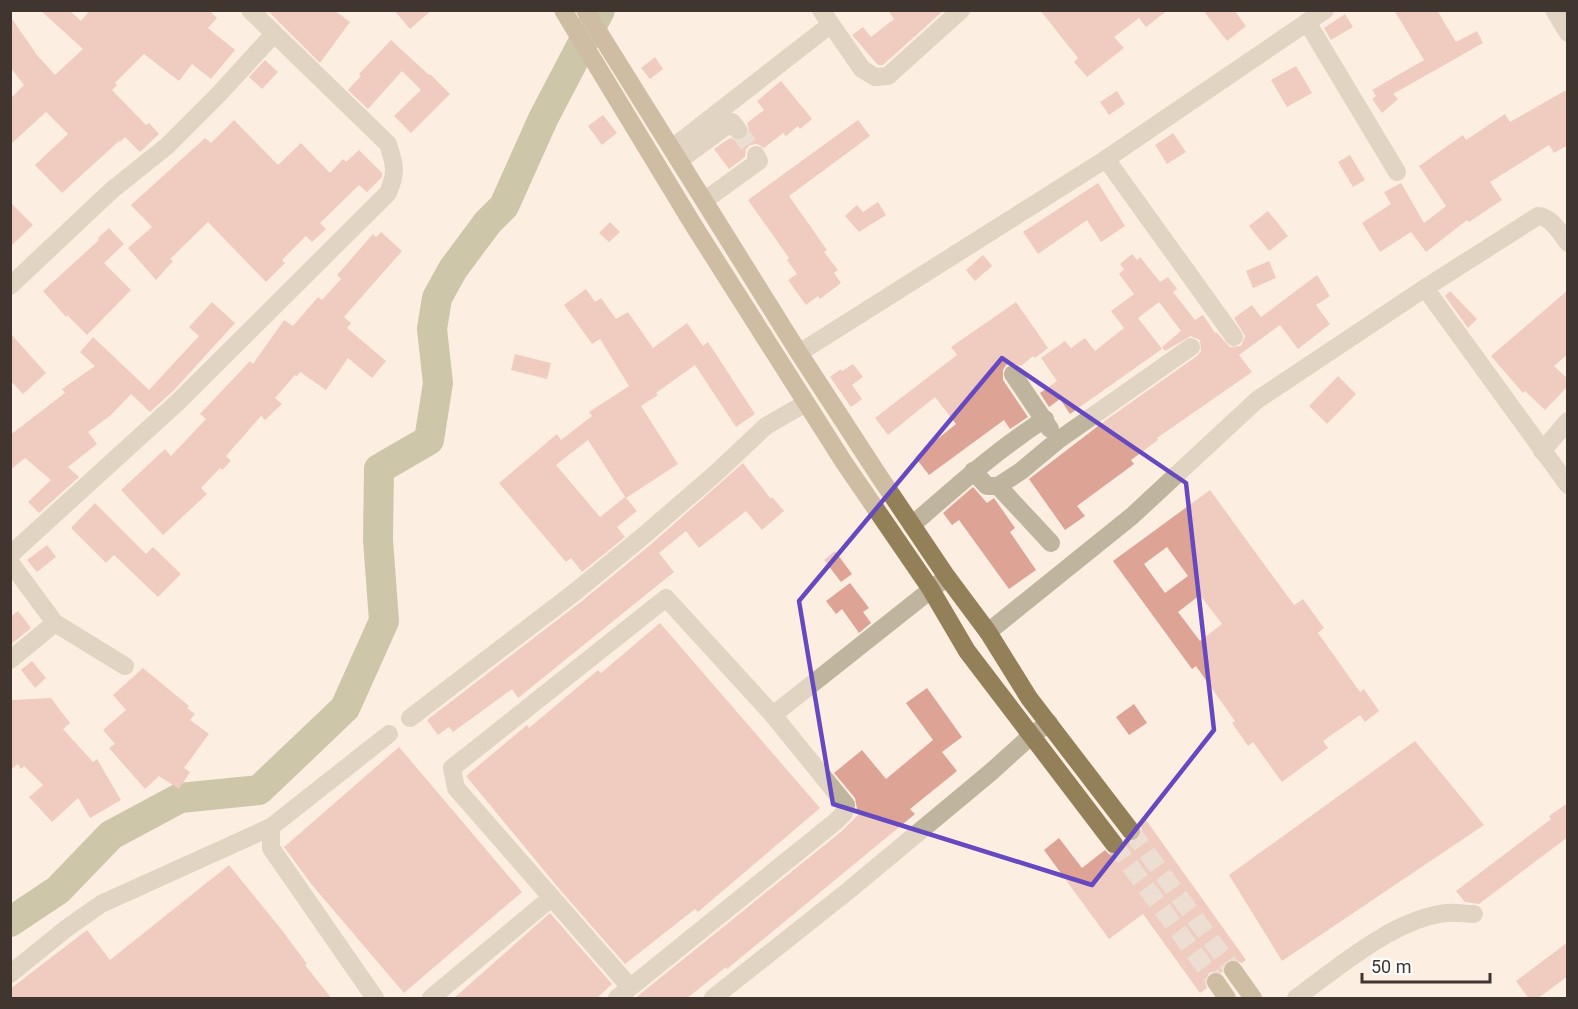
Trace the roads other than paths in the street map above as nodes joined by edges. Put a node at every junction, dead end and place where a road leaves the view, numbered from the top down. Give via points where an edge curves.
1 (250, 10) edge
2 (564, 10) edge
3 (961, 10) edge
4 (1324, 10) edge
5 (1554, 10) edge
6 (587, 14) edge
7 (826, 18) edge
8 (1307, 22) junction
9 (1568, 33) edge
10 (274, 34) junction
11 (738, 130) dead end
12 (676, 154) junction
13 (756, 155) dead end
14 (1106, 159) junction
15 (1397, 172) dead end
16 (705, 200) junction
17 (1568, 243) edge
18 (10, 286) edge
19 (1425, 288) junction
20 (1234, 337) dead end
21 (1191, 347) dead end
22 (799, 352) junction
23 (1013, 374) dead end
24 (806, 403) junction
25 (1045, 419) junction
26 (1568, 421) edge
27 (1057, 441) junction
28 (1542, 451) junction
29 (973, 471) junction
30 (1568, 485) edge
31 (998, 486) junction
32 (912, 525) junction
33 (1051, 543) dead end
34 (10, 555) edge
35 (10, 562) edge
36 (947, 577) junction
37 (930, 588) junction
38 (55, 623) junction
39 (988, 632) junction
40 (10, 660) edge
41 (125, 666) dead end
42 (772, 715) junction
43 (410, 718) dead end
44 (1049, 723) junction
45 (389, 734) dead end
46 (1032, 735) junction
47 (270, 827) junction
48 (1131, 831) tunnel mouth
49 (1114, 844) tunnel mouth
50 (551, 898) junction
51 (1474, 914) dead end
52 (1233, 970) tunnel mouth
53 (10, 974) edge
54 (1216, 982) tunnel mouth
55 (624, 993) edge
56 (375, 999) edge
57 (431, 999) edge
58 (713, 999) edge
59 (1227, 999) edge
60 (1253, 999) edge
61 (1296, 999) edge

1 - 10 street
2 - 24 main road
3 - 7 street via 888,76 875,77 862,69
4 - 8 street
5 - 9 street
6 - 12 main road
7 - 12 street
8 - 14 street
8 - 15 street
10 - 18 street via 167,146 112,190
10 - 34 street via 388,144 395,176 387,193 179,401
11 - 12 street via 732,122
12 - 16 main road
13 - 16 street via 759,161
14 - 20 street
14 - 22 street
16 - 22 main road
17 - 19 street via 1546,216 1538,216
19 - 28 street
19 - 39 street via 1257,400 1132,516
21 - 27 street
22 - 32 main road
23 - 25 street
24 - 37 main road
24 - 43 street via 766,426 633,544
25 - 27 street
25 - 29 street
26 - 28 street
27 - 31 street
28 - 30 street
29 - 31 street via 987,486
29 - 32 street
31 - 33 street
32 - 36 main road
35 - 38 street
36 - 37 street
36 - 39 main road
37 - 42 street
37 - 46 main road via 967,651
38 - 40 street
38 - 41 street
39 - 44 main road
42 - 50 street via 666,598 475,748 452,768 456,788
42 - 55 street via 846,805 844,813
44 - 46 street
44 - 48 main road
45 - 47 street
46 - 49 main road
46 - 58 street via 974,787
47 - 53 street via 101,904
47 - 56 street via 271,848
50 - 55 street
50 - 57 street
51 - 61 street via 1447,913 1395,929
52 - 60 main road
54 - 59 main road

